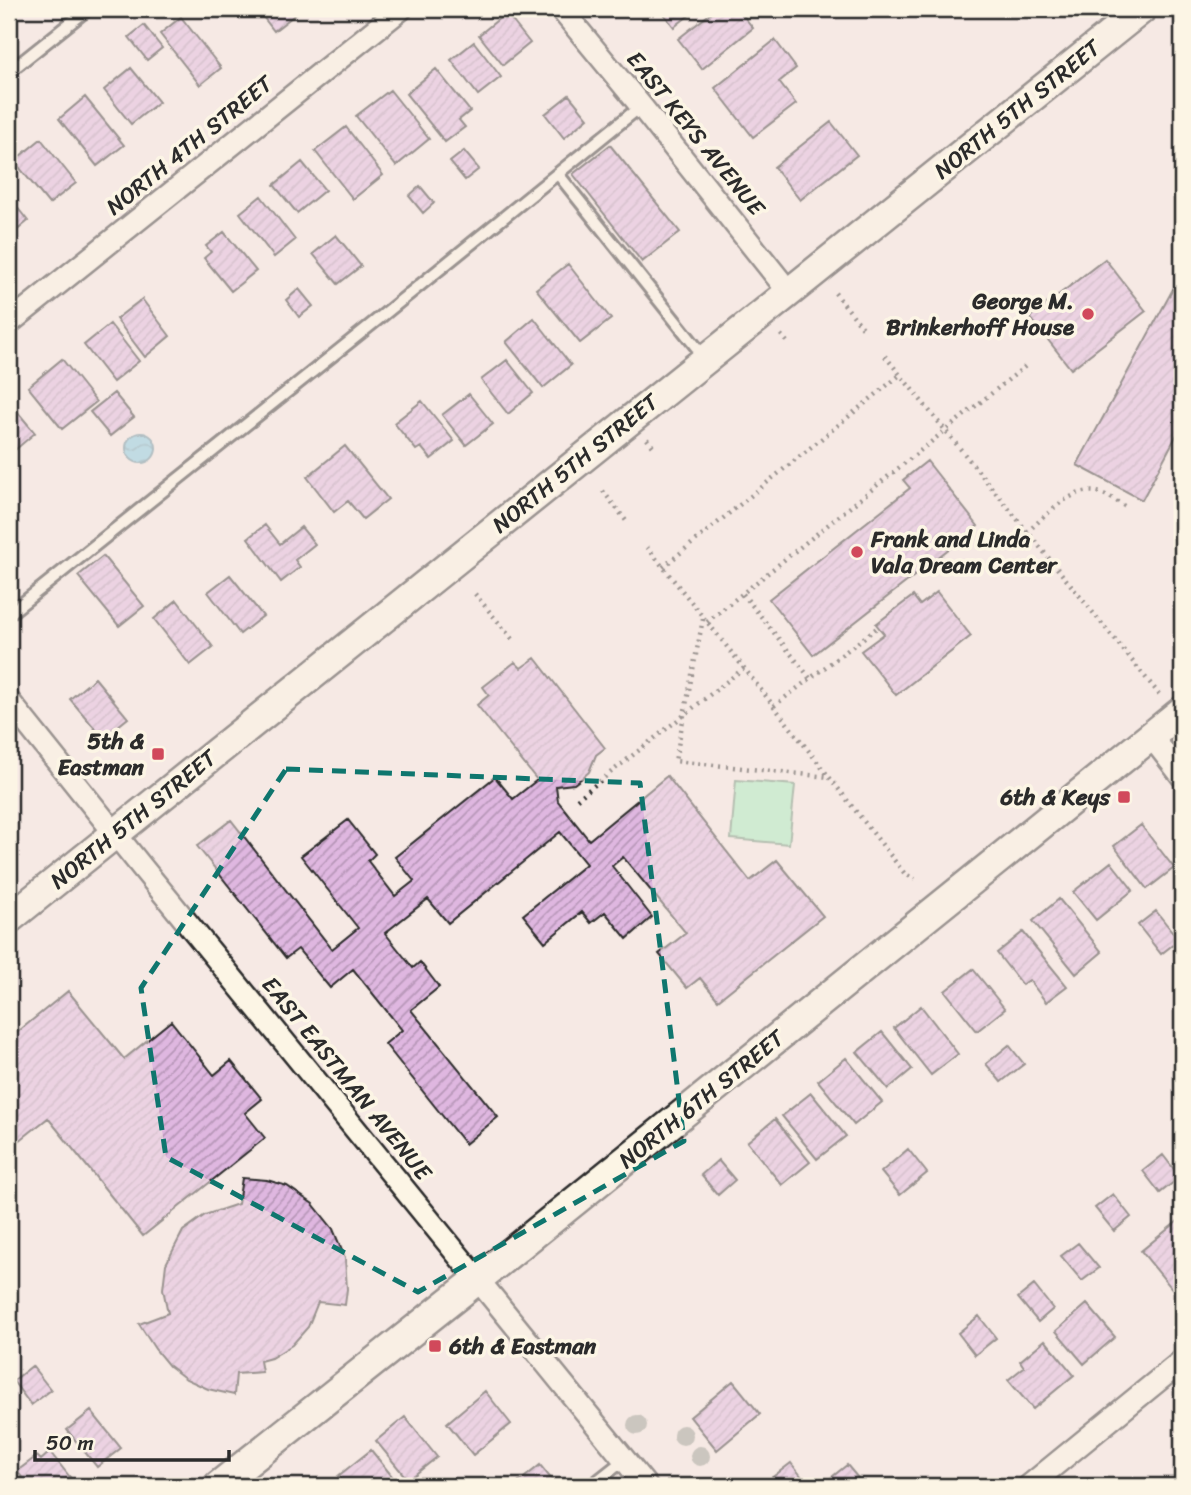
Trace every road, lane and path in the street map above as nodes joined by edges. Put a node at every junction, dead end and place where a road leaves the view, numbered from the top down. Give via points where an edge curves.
1 (88, 9) edge
2 (401, 9) edge
3 (561, 9) edge
4 (1142, 9) edge
5 (9, 72) edge
6 (641, 106) junction
7 (558, 174) junction
8 (789, 292) junction
9 (835, 293) dead end
10 (9, 323) edge
11 (864, 329) dead end
12 (781, 335) dead end
13 (788, 343) dead end
14 (885, 356) dead end
15 (705, 358) junction
16 (1028, 364) dead end
17 (900, 375) junction
18 (945, 430) junction
19 (603, 491) dead end
20 (1126, 507) dead end
21 (626, 522) dead end
22 (1027, 532) junction
23 (647, 547) dead end
24 (663, 568) junction
25 (743, 593) junction
26 (475, 594) dead end
27 (9, 614) edge
28 (705, 620) junction
29 (878, 627) dead end
30 (513, 640) dead end
31 (744, 668) junction
32 (810, 678) junction
33 (1159, 694) dead end
34 (9, 701) edge
35 (774, 706) junction
36 (1182, 711) edge
37 (684, 714) junction
38 (1151, 736) junction
39 (1182, 776) edge
40 (829, 777) junction
41 (577, 799) dead end
42 (115, 834) junction
43 (915, 879) dead end
44 (9, 919) edge
45 (477, 1280) junction
46 (1182, 1361) edge
47 (624, 1460) junction
48 (218, 1486) edge
49 (591, 1486) edge
50 (646, 1486) edge
51 (1029, 1486) edge

1 - 5 lane
2 - 10 street, NORTH 4TH STREET
3 - 6 street, EAST KEYS AVENUE
4 - 8 main road, NORTH 5TH STREET
6 - 7 lane
6 - 8 street, EAST KEYS AVENUE
7 - 15 lane
7 - 27 lane
8 - 15 main road, NORTH 5TH STREET
9 - 11 path
12 - 13 path
14 - 17 path
15 - 42 main road, NORTH 5TH STREET
16 - 18 path
17 - 18 path
17 - 24 path
18 - 22 path
18 - 25 path
19 - 21 path
20 - 22 path via 1098,492 1084,492 1066,499
22 - 33 path
23 - 24 path
24 - 28 path
25 - 28 path
25 - 32 path
26 - 30 path
28 - 31 path
28 - 37 path
29 - 32 path
31 - 35 path
31 - 37 path
32 - 35 path
34 - 42 street, EAST EASTMAN AVENUE
35 - 40 path
36 - 38 main road, NORTH 6TH STREET
37 - 40 path via 675,761
37 - 41 path
38 - 39 street
38 - 45 main road, NORTH 6TH STREET
40 - 43 path via 905,874
42 - 44 main road, NORTH 5TH STREET
42 - 45 street, EAST EASTMAN AVENUE
45 - 47 street, EAST EASTMAN AVENUE
45 - 48 main road, NORTH 6TH STREET
46 - 51 street
47 - 49 lane
47 - 50 street, EAST EASTMAN AVENUE

